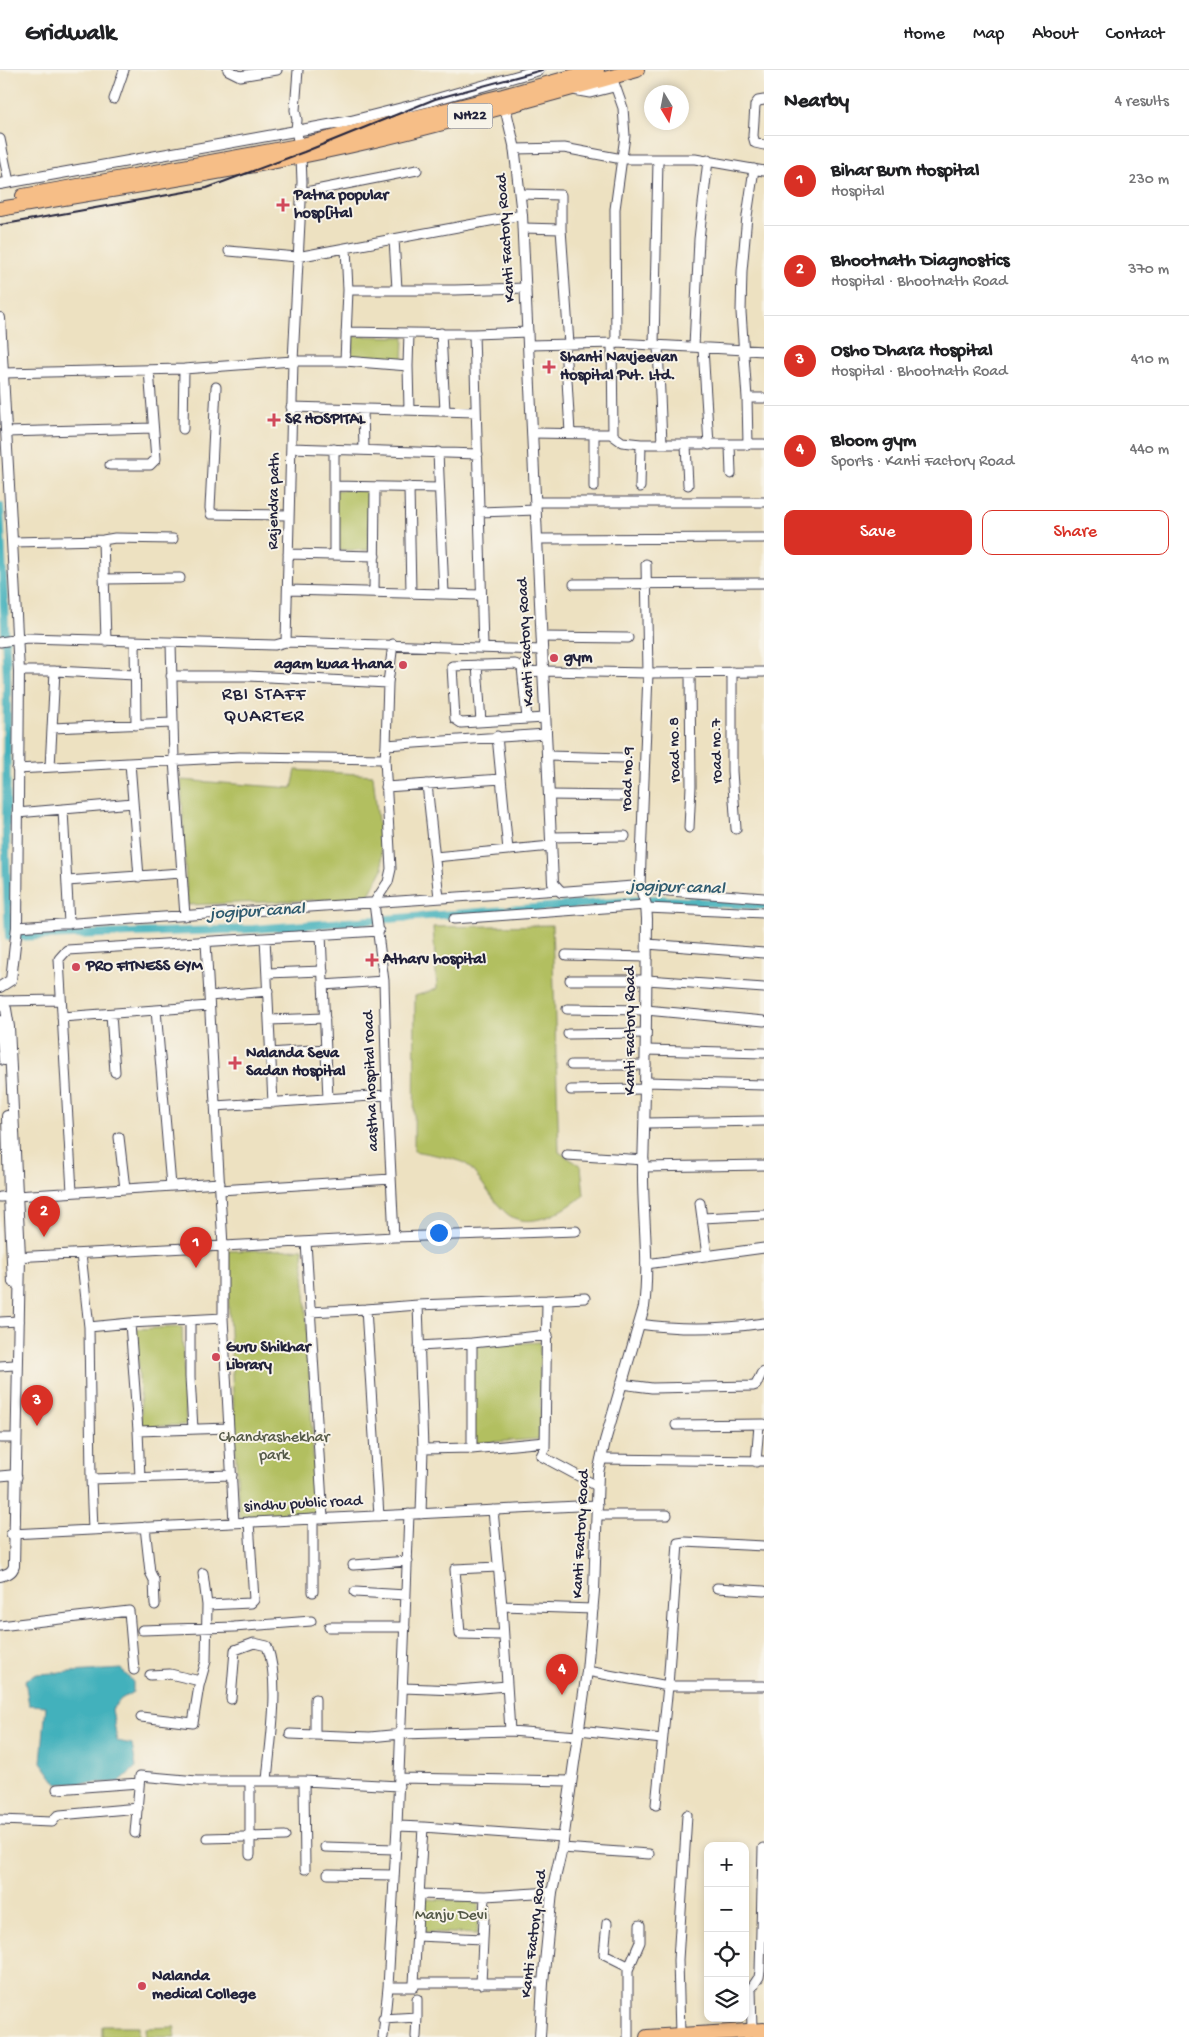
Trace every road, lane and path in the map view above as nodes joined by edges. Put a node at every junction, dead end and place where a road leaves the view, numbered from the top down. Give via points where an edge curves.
1 (124, 70) edge
2 (228, 70) edge
3 (277, 70) edge
4 (298, 70) edge
5 (538, 70) edge
6 (597, 70) edge
7 (637, 70) edge
8 (613, 82) junction
9 (114, 99) dead end
10 (764, 100) edge
11 (505, 107) junction
12 (296, 125) junction
13 (0, 139) edge
14 (764, 145) edge
15 (514, 150) junction
16 (300, 151) junction
17 (622, 159) junction
18 (658, 160) junction
19 (708, 160) junction
20 (754, 169) junction
21 (416, 170) dead end
22 (764, 171) edge
23 (4, 183) edge
24 (301, 193) junction
25 (520, 194) junction
26 (1, 209) edge
27 (522, 215) junction
28 (523, 228) junction
29 (562, 230) junction
30 (394, 239) junction
31 (346, 248) junction
32 (229, 251) dead end
33 (297, 257) junction
34 (526, 288) junction
35 (397, 289) junction
36 (348, 290) junction
37 (0, 318) edge
38 (346, 332) junction
39 (528, 332) junction
40 (409, 333) junction
41 (441, 333) junction
42 (474, 334) junction
43 (614, 343) junction
44 (567, 344) junction
45 (529, 345) junction
46 (656, 345) junction
47 (699, 347) junction
48 (743, 350) junction
49 (764, 351) edge
50 (293, 361) junction
51 (345, 362) junction
52 (408, 366) junction
53 (184, 369) junction
54 (149, 370) junction
55 (2, 380) edge
56 (216, 388) dead end
57 (747, 398) junction
58 (764, 398) edge
59 (291, 407) junction
60 (363, 409) junction
61 (409, 410) junction
62 (445, 411) junction
63 (476, 412) junction
64 (153, 428) junction
65 (183, 429) dead end
66 (6, 432) junction
67 (570, 432) junction
68 (533, 433) junction
69 (594, 434) junction
70 (614, 435) junction
71 (641, 444) junction
72 (662, 444) junction
73 (764, 444) edge
74 (686, 445) junction
75 (709, 445) junction
76 (730, 445) junction
77 (748, 445) junction
78 (291, 448) junction
79 (334, 449) junction
80 (364, 450) junction
81 (438, 452) junction
82 (478, 454) junction
83 (110, 464) dead end
84 (731, 474) dead end
85 (688, 485) dead end
86 (334, 486) junction
87 (376, 487) junction
88 (409, 487) junction
89 (594, 487) dead end
90 (640, 487) dead end
91 (439, 488) junction
92 (764, 502) edge
93 (536, 506) junction
94 (479, 512) junction
95 (289, 515) junction
96 (764, 538) edge
97 (173, 539) dead end
98 (538, 539) junction
99 (103, 540) junction
100 (12, 542) junction
101 (288, 554) junction
102 (334, 554) junction
103 (375, 556) junction
104 (646, 564) dead end
105 (180, 578) dead end
106 (104, 579) junction
107 (764, 583) edge
108 (574, 584) dead end
109 (647, 585) junction
110 (288, 590) junction
111 (374, 592) junction
112 (411, 593) junction
113 (444, 594) junction
114 (481, 595) junction
115 (542, 636) junction
116 (628, 638) dead end
117 (15, 640) junction
118 (106, 641) junction
119 (2, 642) edge
120 (135, 642) junction
121 (286, 642) junction
122 (171, 643) junction
123 (393, 644) junction
124 (483, 647) junction
125 (542, 650) junction
126 (477, 665) junction
127 (19, 671) junction
128 (55, 671) junction
129 (544, 671) junction
130 (524, 672) junction
131 (732, 672) junction
132 (764, 672) edge
133 (648, 673) junction
134 (690, 673) junction
135 (135, 675) junction
136 (171, 676) junction
137 (388, 683) junction
138 (546, 718) junction
139 (527, 719) junction
140 (480, 722) junction
141 (172, 723) junction
142 (136, 725) junction
143 (52, 728) junction
144 (546, 734) junction
145 (498, 736) junction
146 (386, 745) junction
147 (547, 756) junction
148 (626, 758) dead end
149 (385, 759) junction
150 (174, 760) junction
151 (130, 763) junction
152 (50, 768) junction
153 (17, 769) junction
154 (501, 779) junction
155 (428, 784) junction
156 (386, 786) junction
157 (549, 795) junction
158 (625, 796) dead end
159 (133, 803) junction
160 (63, 810) junction
161 (17, 812) junction
162 (689, 828) dead end
163 (736, 829) dead end
164 (625, 836) dead end
165 (551, 841) junction
166 (508, 850) junction
167 (435, 857) junction
168 (181, 873) junction
169 (139, 876) junction
170 (67, 881) junction
171 (559, 890) junction
172 (644, 897) junction
173 (440, 898) junction
174 (764, 898) edge
175 (375, 906) junction
176 (764, 913) edge
177 (185, 916) junction
178 (454, 919) dead end
179 (69, 924) junction
180 (378, 928) junction
181 (17, 930) junction
182 (321, 934) junction
183 (265, 938) junction
184 (206, 942) junction
185 (647, 944) junction
186 (764, 953) edge
187 (566, 956) dead end
188 (647, 957) junction
189 (323, 971) junction
190 (267, 974) junction
191 (570, 980) dead end
192 (647, 980) junction
193 (384, 981) junction
194 (0, 985) edge
195 (323, 985) junction
196 (764, 988) edge
197 (268, 991) junction
198 (209, 996) junction
199 (60, 1000) junction
200 (1, 1003) edge
201 (209, 1006) junction
202 (567, 1009) dead end
203 (156, 1010) junction
204 (646, 1010) junction
205 (111, 1014) junction
206 (62, 1017) junction
207 (325, 1018) junction
208 (269, 1020) junction
209 (764, 1021) edge
210 (3, 1026) edge
211 (646, 1033) junction
212 (568, 1034) dead end
213 (326, 1049) junction
214 (646, 1050) junction
215 (270, 1052) junction
216 (764, 1053) edge
217 (571, 1065) dead end
218 (646, 1065) junction
219 (115, 1072) dead end
220 (646, 1085) junction
221 (764, 1085) edge
222 (571, 1090) dead end
223 (387, 1095) junction
224 (328, 1099) junction
225 (273, 1102) junction
226 (215, 1106) junction
227 (764, 1121) edge
228 (646, 1123) junction
229 (119, 1137) dead end
230 (567, 1155) dead end
231 (643, 1164) junction
232 (764, 1165) edge
233 (391, 1179) junction
234 (171, 1186) junction
235 (220, 1186) junction
236 (125, 1189) junction
237 (72, 1192) junction
238 (9, 1196) edge
239 (700, 1203) dead end
240 (764, 1215) edge
241 (702, 1218) junction
242 (576, 1231) dead end
243 (394, 1237) junction
244 (306, 1242) junction
245 (223, 1246) junction
246 (764, 1248) edge
247 (80, 1254) junction
248 (707, 1256) junction
249 (16, 1257) junction
250 (646, 1264) junction
251 (585, 1298) dead end
252 (547, 1300) junction
253 (418, 1305) junction
254 (366, 1309) junction
255 (310, 1312) junction
256 (223, 1318) junction
257 (190, 1320) junction
258 (17, 1321) junction
259 (0, 1322) edge
260 (130, 1323) junction
261 (764, 1323) edge
262 (639, 1324) junction
263 (89, 1327) junction
264 (548, 1335) junction
265 (472, 1343) junction
266 (419, 1346) junction
267 (14, 1365) junction
268 (0, 1366) edge
269 (764, 1372) edge
270 (621, 1384) junction
271 (762, 1424) edge
272 (676, 1425) dead end
273 (229, 1428) junction
274 (193, 1429) junction
275 (138, 1431) junction
276 (0, 1438) edge
277 (11, 1438) junction
278 (545, 1442) junction
279 (472, 1448) junction
280 (422, 1450) junction
281 (601, 1459) junction
282 (760, 1461) edge
283 (232, 1475) junction
284 (9, 1476) edge
285 (140, 1478) junction
286 (91, 1479) junction
287 (597, 1486) junction
288 (493, 1510) junction
289 (598, 1510) junction
290 (409, 1514) junction
291 (421, 1514) junction
292 (668, 1515) dead end
293 (378, 1516) junction
294 (313, 1519) junction
295 (323, 1519) junction
296 (249, 1522) junction
297 (234, 1523) junction
298 (145, 1527) junction
299 (93, 1530) junction
300 (13, 1534) junction
301 (764, 1546) edge
302 (408, 1561) junction
303 (353, 1565) dead end
304 (498, 1567) junction
305 (203, 1573) dead end
306 (0, 1576) edge
307 (718, 1588) dead end
308 (764, 1591) edge
309 (313, 1592) dead end
310 (355, 1592) dead end
311 (406, 1595) junction
312 (155, 1605) dead end
313 (207, 1606) junction
314 (502, 1606) junction
315 (593, 1609) junction
316 (311, 1621) dead end
317 (0, 1626) edge
318 (329, 1627) dead end
319 (405, 1627) junction
320 (206, 1628) junction
321 (142, 1630) dead end
322 (503, 1635) junction
323 (134, 1670) dead end
324 (586, 1671) junction
325 (150, 1675) dead end
326 (200, 1681) junction
327 (508, 1686) junction
328 (668, 1686) junction
329 (764, 1686) edge
330 (403, 1688) junction
331 (315, 1699) dead end
332 (231, 1700) dead end
333 (141, 1717) dead end
334 (510, 1731) junction
335 (578, 1733) junction
336 (290, 1734) dead end
337 (315, 1734) junction
338 (401, 1734) junction
339 (662, 1739) junction
340 (250, 1781) junction
341 (267, 1781) junction
342 (304, 1781) junction
343 (571, 1781) junction
344 (399, 1782) junction
345 (139, 1784) junction
346 (57, 1789) dead end
347 (656, 1805) dead end
348 (138, 1808) junction
349 (687, 1815) dead end
350 (0, 1820) edge
351 (397, 1826) junction
352 (423, 1828) junction
353 (135, 1833) dead end
354 (285, 1836) dead end
355 (207, 1838) dead end
356 (250, 1838) junction
357 (563, 1842) junction
358 (325, 1848) dead end
359 (763, 1848) edge
360 (395, 1849) junction
361 (649, 1854) dead end
362 (250, 1855) dead end
363 (305, 1869) dead end
364 (328, 1874) dead end
365 (394, 1875) junction
366 (552, 1892) junction
367 (419, 1894) junction
368 (485, 1896) junction
369 (608, 1923) dead end
370 (640, 1925) dead end
371 (417, 1936) junction
372 (483, 1939) junction
373 (628, 1966) junction
374 (414, 1983) junction
375 (543, 1983) junction
376 (481, 1984) junction
377 (388, 1988) junction
378 (417, 1998) dead end
379 (416, 2017) junction
380 (383, 2019) junction
381 (758, 2030) edge
382 (680, 2034) junction
383 (383, 2037) edge
384 (416, 2037) edge
385 (540, 2037) edge
386 (628, 2037) edge
387 (647, 2037) edge

1 - 9 street
2 - 3 street via 240,76
4 - 12 street, Rajendra path
5 - 12 street via 351,121
6 - 16 highway, NH22
7 - 8 highway, NH22
8 - 11 highway, NH22 via 567,89
8 - 17 street via 621,99
10 - 14 street via 756,105 753,136 755,143
11 - 15 street, Kanti Factory Road
11 - 16 highway, NH22 via 374,140
12 - 16 street, Rajendra path
12 - 23 street
13 - 23 street
15 - 17 street via 564,148
15 - 25 street, Kanti Factory Road
16 - 24 street, Rajendra path
16 - 26 highway, NH22
17 - 18 street
17 - 43 street via 615,209
18 - 19 street
18 - 46 street
19 - 20 street
19 - 47 street via 699,239
20 - 22 street
20 - 48 street via 742,271
21 - 24 street
24 - 33 street, Rajendra path
25 - 27 street, Kanti Factory Road
25 - 29 street via 561,195
27 - 28 street, Kanti Factory Road
27 - 30 street
28 - 29 street
28 - 34 street, Kanti Factory Road
29 - 44 street
30 - 31 street
30 - 35 street
31 - 33 street
31 - 36 street
32 - 33 street
33 - 50 street, Rajendra path
34 - 35 street
34 - 39 street, Kanti Factory Road
35 - 36 street
36 - 38 street
37 - 55 street
38 - 40 street
38 - 51 street
39 - 42 street
39 - 45 street, Kanti Factory Road
40 - 41 street
40 - 52 street
41 - 42 street
41 - 62 street
42 - 63 street
43 - 44 street
43 - 46 street
43 - 70 street
44 - 45 street
44 - 67 street
45 - 68 street, Kanti Factory Road
46 - 47 street
46 - 72 street
47 - 48 street
47 - 75 street
48 - 49 street
48 - 57 street
50 - 51 street
50 - 53 street
50 - 59 street, Rajendra path
51 - 52 street
52 - 61 street
53 - 54 street
53 - 65 street
54 - 55 street
54 - 64 street
55 - 66 street
56 - 95 street via 211,514
57 - 58 street
57 - 77 street
59 - 60 street
59 - 78 street, Rajendra path
60 - 61 street
60 - 80 street
61 - 62 street
62 - 63 street
63 - 82 street
64 - 66 street
64 - 83 street via 155,462 135,466
66 - 100 street
67 - 68 street
67 - 69 street
68 - 93 street, Kanti Factory Road
69 - 70 street
69 - 89 street
70 - 71 street via 622,442
71 - 72 street
71 - 90 street
72 - 74 street
73 - 77 street
74 - 75 street
74 - 85 street
75 - 76 street
76 - 77 street
76 - 84 street
78 - 79 street
78 - 95 street, Rajendra path
79 - 80 street
79 - 86 street
80 - 81 street
81 - 82 street
81 - 91 street
82 - 94 street
86 - 87 street
86 - 102 street
87 - 88 street
87 - 103 street
88 - 91 street
88 - 112 street
91 - 113 street
92 - 93 street
93 - 94 street
93 - 98 street, Kanti Factory Road
94 - 114 street
95 - 101 street, Rajendra path
96 - 98 street
97 - 99 street
98 - 115 street, Kanti Factory Road
99 - 100 street
99 - 106 street
100 - 117 street
101 - 102 street
101 - 110 street, Rajendra path
102 - 103 street
103 - 111 street
104 - 109 street, road no.9
105 - 106 street
106 - 118 street
107 - 109 street
108 - 109 street
109 - 133 street, road no.9
110 - 111 street
110 - 121 street, Rajendra path
111 - 112 street
112 - 113 street
113 - 114 street
114 - 124 street
115 - 116 street
115 - 125 street, Kanti Factory Road
117 - 118 street
117 - 119 street
117 - 127 street
118 - 120 street
120 - 122 street
120 - 135 street
121 - 122 street via 276,646
121 - 123 street
122 - 136 street
123 - 124 street
123 - 137 street
124 - 125 street
125 - 129 street, Kanti Factory Road
126 - 130 street via 515,664
126 - 140 street
126 - 140 street via 454,665 451,669 456,721
127 - 128 street
127 - 153 street
128 - 135 street
128 - 143 street
129 - 130 street
129 - 133 street
129 - 138 street, Kanti Factory Road
130 - 139 street
131 - 132 street
131 - 134 street
131 - 163 street, road no.7
133 - 134 street
133 - 172 street, road no.9
134 - 162 street, road no.8
135 - 142 street
136 - 137 street
136 - 141 street
137 - 146 street
138 - 139 street
138 - 144 street, Kanti Factory Road
139 - 140 street
141 - 142 street
141 - 150 street
142 - 143 street
143 - 152 street
144 - 145 street
144 - 147 street, Kanti Factory Road
145 - 146 street
145 - 154 street
146 - 149 street
147 - 148 street
147 - 157 street, Kanti Factory Road
149 - 150 street via 240,757
149 - 156 street
150 - 151 street
150 - 168 street
151 - 152 street
151 - 159 street
152 - 153 street
153 - 161 street
154 - 155 street
154 - 166 street
155 - 156 street
155 - 167 street
156 - 175 street via 391,869
157 - 158 street
157 - 165 street, Kanti Factory Road
159 - 160 street
159 - 169 street
160 - 161 street
160 - 170 street
161 - 181 street
164 - 165 street
165 - 166 street
165 - 171 street, Kanti Factory Road via 553,883
166 - 167 street
167 - 173 street
168 - 169 street
168 - 177 street
169 - 170 street
170 - 179 street
171 - 172 street
171 - 173 street
172 - 174 street
172 - 176 street
172 - 178 street
172 - 185 street, Kanti Factory Road
173 - 175 street
175 - 177 street
175 - 180 street, aastha hospital road
177 - 179 street
179 - 181 street
180 - 182 street
180 - 193 street, aastha hospital road
181 - 194 street via 11,980
182 - 183 street
182 - 189 street
183 - 184 street
183 - 190 street
184 - 198 street
184 - 199 street via 67,950 59,959
185 - 186 street
185 - 188 street, Kanti Factory Road
187 - 188 street
188 - 192 street, Kanti Factory Road
189 - 190 street
189 - 195 street
190 - 197 street
191 - 192 street
192 - 196 street
192 - 204 street, Kanti Factory Road
193 - 195 street
193 - 223 street, aastha hospital road
194 - 200 street
195 - 207 street
197 - 198 street
197 - 208 street
198 - 201 street
199 - 200 street
199 - 206 street
200 - 210 street via 6,1009
201 - 203 street
201 - 226 street
202 - 204 street
203 - 205 street
203 - 234 street
204 - 209 street
204 - 211 street, Kanti Factory Road
205 - 206 street
205 - 219 street
206 - 237 street
207 - 208 street
207 - 213 street
208 - 215 street
210 - 238 street
211 - 212 street
211 - 214 street, Kanti Factory Road
213 - 215 street
213 - 224 street
214 - 216 street
214 - 218 street, Kanti Factory Road
215 - 225 street
217 - 218 street
218 - 220 street, Kanti Factory Road
220 - 221 street
220 - 222 street
220 - 228 street, Kanti Factory Road
223 - 224 street
223 - 233 street, aastha hospital road
224 - 225 street
225 - 226 street
226 - 235 street
227 - 228 street
228 - 231 street, Kanti Factory Road
229 - 236 street
230 - 231 street
231 - 232 street
231 - 250 street, Kanti Factory Road
233 - 235 street
233 - 243 street, aastha hospital road
234 - 235 street
234 - 236 street
235 - 245 street
236 - 237 street
237 - 238 street
238 - 249 street
239 - 241 street
240 - 241 street
241 - 248 street
242 - 243 street
243 - 244 street
244 - 245 street
244 - 255 street
245 - 247 street
245 - 256 street
246 - 248 street
247 - 249 street
247 - 263 street
248 - 250 street
249 - 258 street
250 - 262 street, Kanti Factory Road via 647,1287
251 - 252 street
252 - 253 street
252 - 264 street
253 - 254 street
253 - 266 street
254 - 255 street
254 - 293 street
255 - 295 street
256 - 257 street
256 - 273 street
257 - 260 street
257 - 274 street
258 - 259 street
258 - 267 street
258 - 284 street
260 - 263 street
260 - 275 street
261 - 262 street via 709,1328
262 - 270 street, Kanti Factory Road
263 - 286 street
264 - 265 street
264 - 278 street
265 - 266 street
265 - 279 street
266 - 280 street
267 - 268 street
267 - 277 street
269 - 270 street via 753,1386 652,1388
270 - 281 street, Kanti Factory Road
271 - 272 street
271 - 282 street
273 - 274 street
273 - 283 street
274 - 275 street
275 - 285 street
276 - 277 street
277 - 284 street
278 - 279 street
278 - 287 street via 541,1456
279 - 280 street
280 - 291 street
281 - 282 street
281 - 287 street, Kanti Factory Road
283 - 285 street
283 - 297 street
284 - 300 street
285 - 286 street
286 - 299 street
287 - 289 street, Kanti Factory Road
288 - 289 street, sindhu public road
288 - 291 street, sindhu public road
288 - 304 street
289 - 292 street, sindhu public road
289 - 315 street, Kanti Factory Road
290 - 291 street, sindhu public road
290 - 293 street, sindhu public road
290 - 302 street
293 - 295 street, sindhu public road
294 - 295 street, sindhu public road
294 - 296 street, sindhu public road
294 - 309 street
296 - 297 street, sindhu public road
296 - 313 street via 254,1602
297 - 298 street, sindhu public road
298 - 299 street, sindhu public road
298 - 312 street
299 - 300 street, sindhu public road
300 - 306 street via 13,1570
301 - 328 street via 678,1543
302 - 303 street
302 - 311 street
304 - 314 street
304 - 322 street via 455,1569 460,1634
305 - 313 street
307 - 308 street
310 - 311 street
311 - 319 street
313 - 320 street
314 - 315 street
314 - 322 street
315 - 324 street, Kanti Factory Road
316 - 320 street
317 - 323 street via 129,1612
318 - 319 street
319 - 330 street
320 - 321 street
320 - 326 street via 206,1661
322 - 327 street
324 - 328 street
324 - 335 street, Kanti Factory Road
325 - 326 street via 170,1674
326 - 333 street via 193,1723
327 - 330 street via 457,1690
327 - 334 street
328 - 329 street
328 - 339 street
330 - 338 street
331 - 337 street
332 - 341 street via 235,1650 254,1643 267,1646 274,1682
334 - 335 street
334 - 338 street
335 - 339 street
335 - 343 street, Kanti Factory Road
336 - 337 street
337 - 338 street via 370,1737
338 - 344 street
339 - 347 street
340 - 341 street
340 - 345 street via 140,1776
340 - 356 street
341 - 342 street
342 - 344 street
342 - 363 street
343 - 344 street
343 - 357 street, Kanti Factory Road
344 - 351 street
345 - 346 street
345 - 348 street
348 - 350 street via 60,1815 52,1822
348 - 353 street
349 - 382 street via 678,1960
351 - 352 street
351 - 360 street
352 - 357 street
352 - 367 street
354 - 356 street
355 - 356 street
356 - 362 street
357 - 361 street
357 - 366 street, Kanti Factory Road
358 - 360 street
359 - 381 street via 760,1971 751,1989
360 - 365 street
364 - 365 street
365 - 377 street
366 - 368 street
366 - 375 street, Kanti Factory Road
367 - 368 street
367 - 371 street
368 - 372 street
369 - 373 street via 604,1954
370 - 373 street via 640,1942
371 - 372 street
371 - 374 street
372 - 376 street
373 - 386 street
374 - 376 street
374 - 377 street via 414,1987
375 - 376 street
375 - 385 street, Kanti Factory Road
377 - 380 street
378 - 379 street
379 - 380 street
379 - 384 street
380 - 383 street
381 - 382 highway
382 - 387 highway

